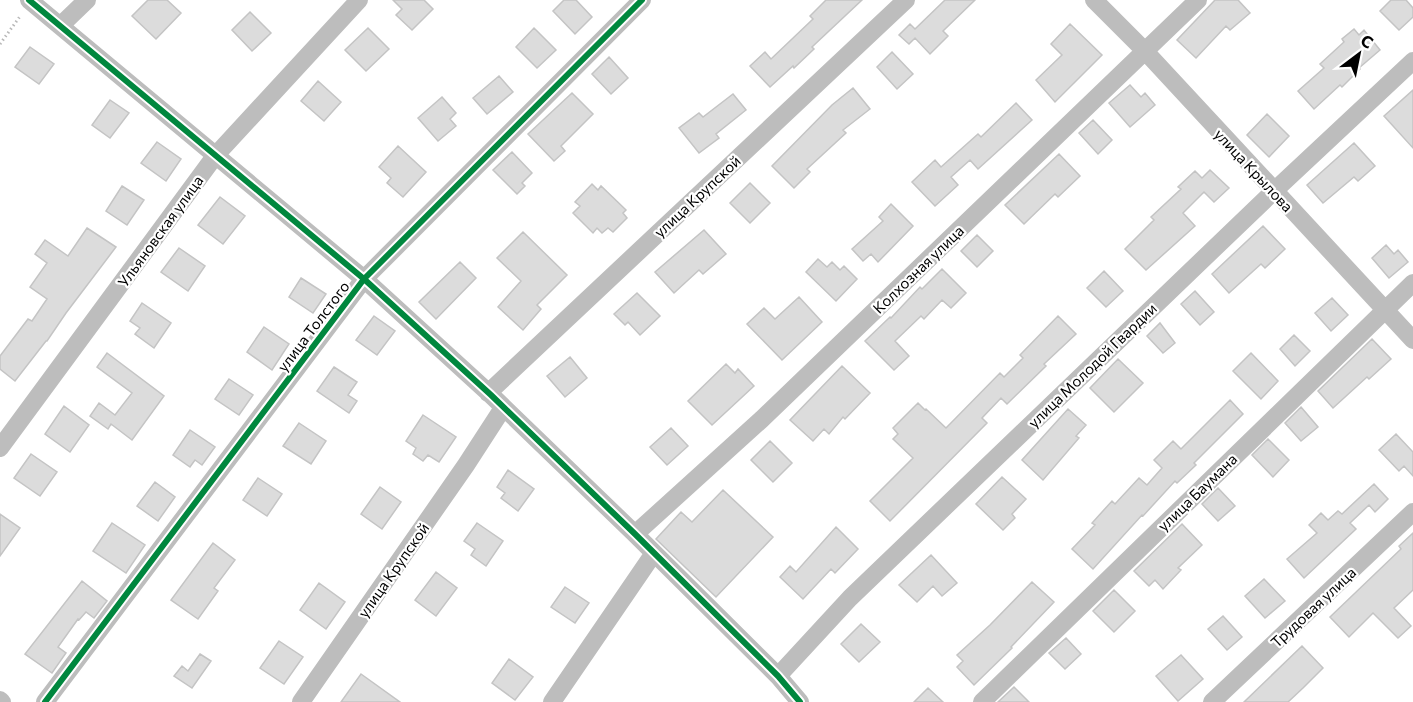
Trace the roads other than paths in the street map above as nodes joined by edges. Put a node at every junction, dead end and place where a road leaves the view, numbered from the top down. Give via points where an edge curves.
1 (87, 0) edge
2 (359, 0) edge
3 (642, 0) edge
4 (906, 0) edge
5 (1094, 0) edge
6 (1198, 0) edge
7 (30, 1) edge
8 (60, 26) junction
9 (1144, 50) junction
10 (1413, 61) edge
11 (215, 156) junction
12 (1274, 191) junction
13 (364, 279) junction
14 (1413, 283) edge
15 (1384, 310) junction
16 (1413, 340) edge
17 (488, 393) junction
18 (503, 408) junction
19 (0, 448) edge
20 (1413, 512) edge
21 (635, 534) junction
22 (654, 553) junction
23 (778, 676) junction
24 (796, 701) edge
25 (45, 702) edge
26 (301, 702) edge
27 (552, 702) edge
28 (982, 702) edge
29 (1212, 702) edge

1 - 8 street
2 - 11 street, Ульяновская улица
3 - 13 street, улица Толстого
4 - 17 street, улица Крупской
5 - 9 street, улица Крылова
6 - 9 street, Колхозная улица
7 - 8 street
8 - 11 street
9 - 12 street, улица Крылова
9 - 21 street, Колхозная улица via 762,419
10 - 12 street, улица Молодой Гвардии
11 - 13 street
11 - 19 street, Ульяновская улица
12 - 15 street, улица Крылова
12 - 23 street, улица Молодой Гвардии via 859,590
13 - 17 street
13 - 25 street, улица Толстого
14 - 15 street, улица Баумана
15 - 16 street, улица Крылова
15 - 28 street, улица Баумана
17 - 18 street
18 - 21 street
18 - 26 street, улица Крупской
20 - 29 street, Трудовая улица
21 - 22 street
22 - 23 street
22 - 27 street
23 - 24 street

